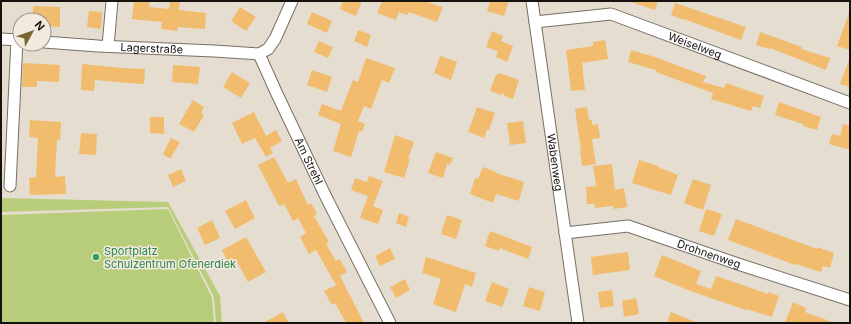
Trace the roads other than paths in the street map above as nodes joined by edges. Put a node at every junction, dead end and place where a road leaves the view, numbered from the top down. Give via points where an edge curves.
1 (112, 1) edge
2 (292, 1) edge
3 (532, 1) edge
4 (535, 22) junction
5 (1, 39) edge
6 (12, 40) edge
7 (52, 42) edge
8 (108, 46) junction
9 (17, 52) edge
10 (259, 54) junction
11 (850, 103) edge
12 (10, 186) dead end
13 (565, 233) junction
14 (850, 300) edge
15 (390, 323) edge
16 (578, 323) edge

1 - 8 street
2 - 10 street via 275,39 268,49
3 - 4 street, Wabenweg
4 - 11 street, Weiselweg via 611,14
4 - 13 street, Wabenweg
5 - 6 street
7 - 8 street, Lagerstraße
8 - 10 street, Lagerstraße
9 - 12 street
10 - 15 street, Am Strehl via 326,197
13 - 14 street, Drohnenweg via 628,226
13 - 16 street, Wabenweg

